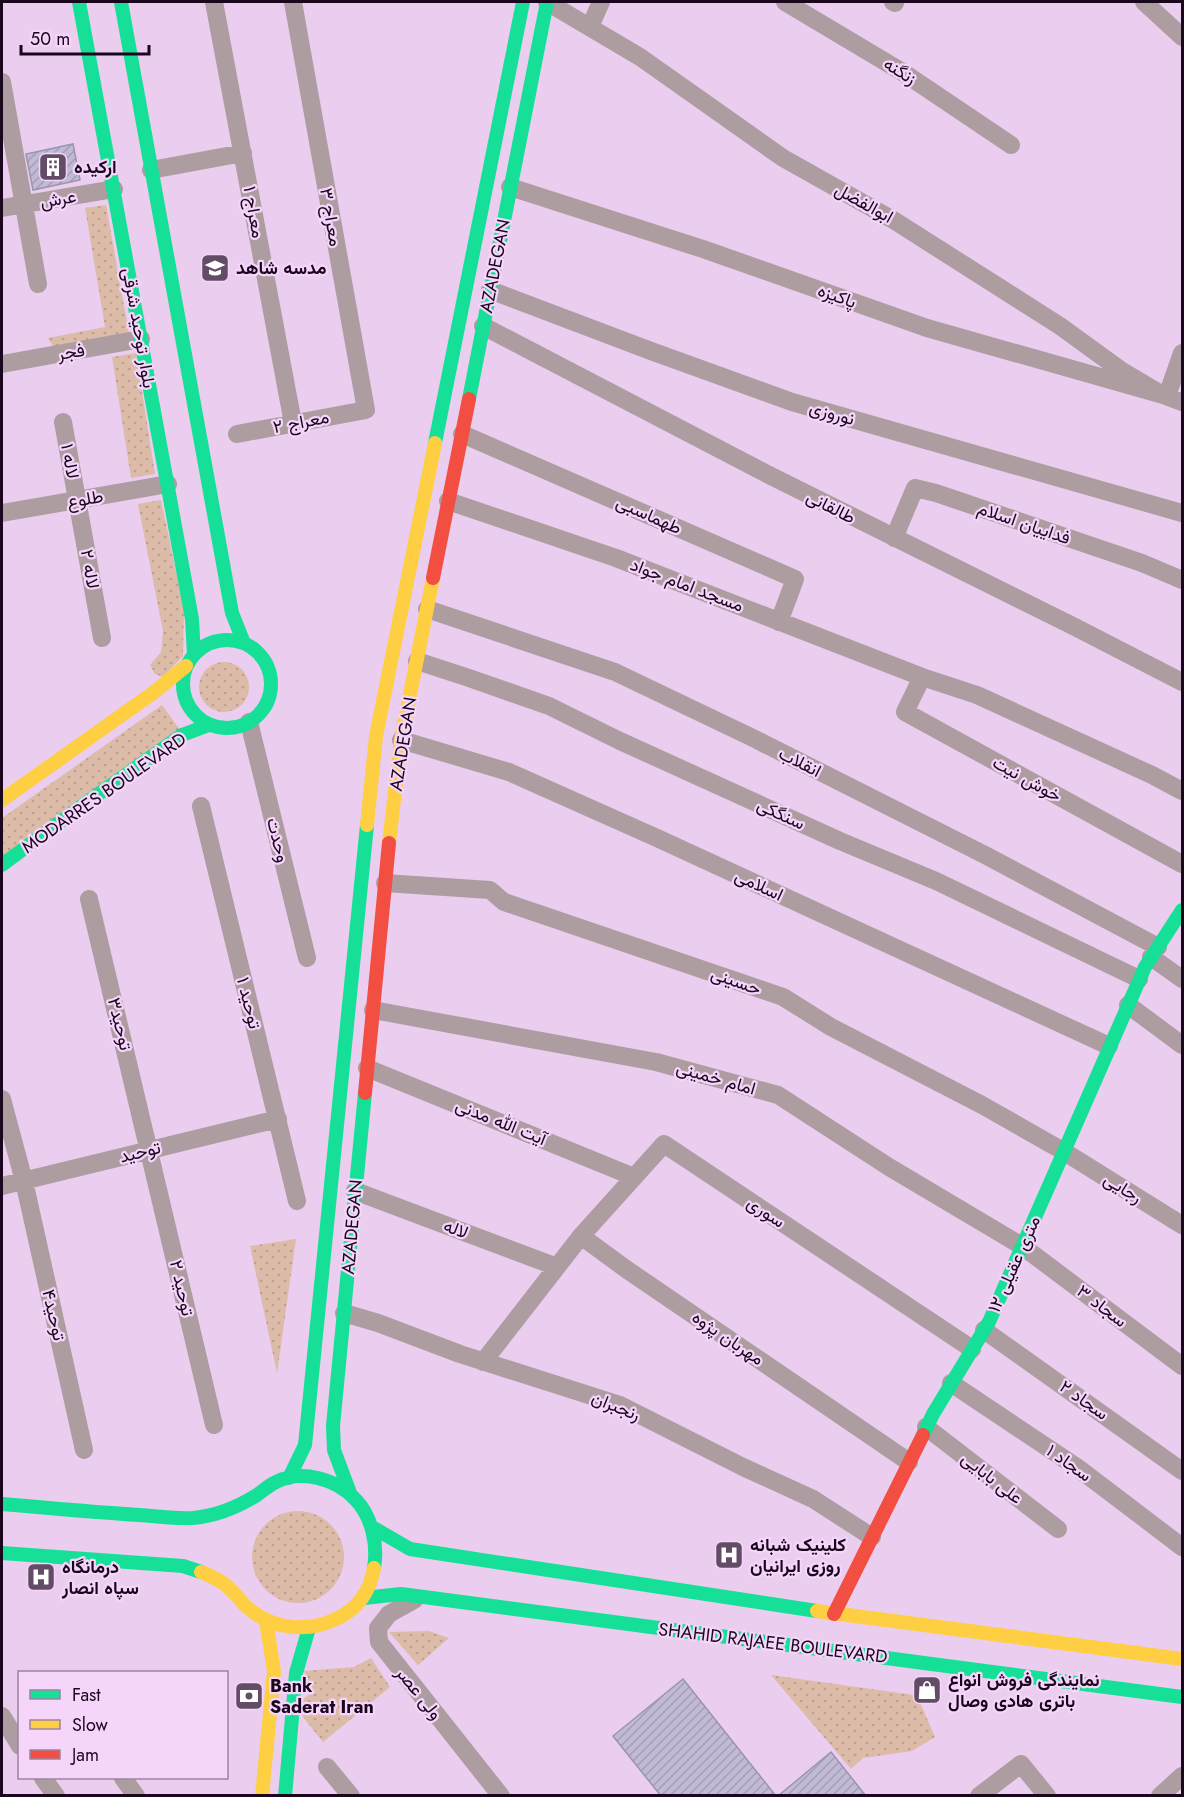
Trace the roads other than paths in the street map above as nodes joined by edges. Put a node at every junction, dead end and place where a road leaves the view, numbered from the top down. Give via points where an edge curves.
1 (79, 2) edge
2 (121, 2) edge
3 (214, 2) edge
4 (293, 2) edge
5 (523, 2) edge
6 (547, 2) edge
7 (601, 2) edge
8 (785, 2) edge
9 (1143, 2) edge
10 (590, 27) junction
11 (1182, 37) edge
12 (2, 82) edge
13 (1011, 145) dead end
14 (243, 153) junction
15 (152, 170) junction
16 (510, 187) junction
17 (114, 189) junction
18 (24, 204) junction
19 (2, 208) edge
20 (38, 284) dead end
21 (490, 290) junction
22 (483, 326) junction
23 (141, 339) junction
24 (1182, 353) edge
25 (2, 364) edge
26 (1174, 399) edge
27 (366, 410) junction
28 (63, 422) dead end
29 (293, 423) junction
30 (462, 434) junction
31 (168, 484) junction
32 (78, 500) junction
33 (448, 501) junction
34 (2, 513) edge
35 (1182, 513) edge
36 (894, 538) junction
37 (1182, 580) edge
38 (427, 609) junction
39 (779, 622) junction
40 (102, 638) dead end
41 (244, 643) junction
42 (190, 660) junction
43 (417, 662) junction
44 (922, 677) junction
45 (1182, 682) edge
46 (249, 722) junction
47 (209, 725) junction
48 (401, 740) junction
49 (1182, 791) edge
50 (2, 800) edge
51 (201, 806) dead end
52 (365, 850) junction
53 (388, 854) junction
54 (1182, 864) edge
55 (2, 865) edge
56 (385, 883) junction
57 (90, 899) dead end
58 (1182, 910) edge
59 (1155, 952) junction
60 (307, 958) dead end
61 (1139, 979) junction
62 (1182, 979) edge
63 (1128, 1005) junction
64 (373, 1010) junction
65 (1182, 1045) edge
66 (1109, 1046) junction
67 (367, 1068) junction
68 (2, 1099) edge
69 (278, 1119) junction
70 (150, 1150) junction
71 (1063, 1151) junction
72 (634, 1177) junction
73 (24, 1180) junction
74 (2, 1186) edge
75 (356, 1191) junction
76 (297, 1201) dead end
77 (1182, 1225) edge
78 (581, 1236) junction
79 (1022, 1246) junction
80 (557, 1267) junction
81 (344, 1313) junction
82 (984, 1330) junction
83 (972, 1349) junction
84 (483, 1362) junction
85 (1182, 1366) edge
86 (951, 1383) junction
87 (214, 1425) dead end
88 (926, 1427) junction
89 (84, 1450) dead end
90 (909, 1462) junction
91 (1182, 1472) edge
92 (289, 1478) junction
93 (350, 1493) junction
94 (5, 1508) edge
95 (372, 1527) junction
96 (1058, 1529) dead end
97 (872, 1537) junction
98 (1182, 1547) edge
99 (5, 1550) edge
100 (389, 1580) dead end
101 (400, 1594) junction
102 (420, 1597) junction
103 (364, 1598) junction
104 (834, 1614) junction
105 (266, 1621) junction
106 (309, 1628) junction
107 (1182, 1659) edge
108 (1182, 1697) edge
109 (4, 1726) edge
110 (18, 1744) edge
111 (327, 1767) dead end
112 (1182, 1776) edge
113 (44, 1779) edge
114 (124, 1779) edge
115 (981, 1795) edge
116 (56, 1796) edge
117 (136, 1796) edge
118 (262, 1796) edge
119 (285, 1796) edge
120 (351, 1796) edge
121 (501, 1796) edge
122 (1047, 1796) edge
123 (1160, 1796) edge

1 - 17 main road, بلوار توحید شرقی
2 - 15 main road
3 - 14 street, معراج ۱
4 - 27 street, معراج ۳
5 - 52 main road, AZADEGAN via 376,736
6 - 10 street, ابوالفضل
6 - 16 main road, AZADEGAN
7 - 10 street
8 - 13 street, زنگنه via 904,73
9 - 11 street
10 - 26 street, ابوالفضل via 640,57 783,158 895,221 1060,326 1122,371
12 - 18 street
14 - 15 street
14 - 29 street, معراج ۱
15 - 41 main road via 232,613
16 - 21 main road, AZADEGAN
16 - 26 street, پاکیزه via 703,249 927,328
17 - 18 street, عرش
17 - 23 main road, بلوار توحید شرقی
18 - 19 street, عرش
18 - 20 street
21 - 22 main road, AZADEGAN
21 - 35 street, نوروزی via 792,402
22 - 30 main road, AZADEGAN
22 - 36 street, طالقانی
23 - 25 street, فجر
23 - 31 main road, بلوار توحید شرقی
24 - 26 street
27 - 29 street
27 - 29 street, معراج ۲ via 237,434
28 - 32 street, لاله ۱
30 - 33 main road, AZADEGAN
30 - 39 street, طهماسبی via 795,579
31 - 32 street, طلوع
31 - 42 main road, بلوار توحید شرقی via 192,619
32 - 34 street, طلوع
32 - 40 street, لاله ۲
33 - 38 main road, AZADEGAN
33 - 39 street, مسجد امام جواد via 616,558
36 - 37 street, فداییان اسلام via 915,488 1142,563
36 - 45 street, طالقانی
38 - 43 main road, AZADEGAN
38 - 59 street, انقلاب via 615,672 975,850
39 - 44 street, مسجد امام جواد
41 - 42 main road via 217,641 204,646
41 - 46 main road via 265,662 271,688 260,713
42 - 47 main road via 183,680 184,694 197,717
42 - 50 main road via 153,693
43 - 48 main road, AZADEGAN
43 - 61 street, سنگکی via 549,706 840,841 936,880
44 - 49 street, مسجد امام جواد via 977,695
44 - 54 street, خوش نیت via 905,712
46 - 47 main road via 223,728
46 - 60 street, وحدت
47 - 55 main road, MODARRES BOULEVARD via 182,735
48 - 53 main road, AZADEGAN
48 - 66 street, اسلامی via 509,772
51 - 69 street, توحید ۱
52 - 53 main road
52 - 92 main road, AZADEGAN via 305,1445
53 - 56 main road, AZADEGAN
56 - 64 main road, AZADEGAN
56 - 71 street, حسینی via 490,890 504,902 783,997 831,1027
57 - 70 street, توحید۳
58 - 59 main road, ۱۲ متری عقیلی
59 - 61 main road, ۱۲ متری عقیلی
59 - 62 street, انقلاب
61 - 63 main road, ۱۲ متری عقیلی
63 - 65 street
63 - 66 main road, ۱۲ متری عقیلی
64 - 67 main road, AZADEGAN
64 - 79 street, امام خمینی via 656,1062 778,1095
66 - 71 main road, ۱۲ متری عقیلی
67 - 72 street, آیت الله مدنی
67 - 75 main road, AZADEGAN
68 - 73 street, توحید۴
69 - 70 street, توحید
69 - 76 street, توحید ۱
70 - 73 street, توحید
70 - 87 street, توحید ۲
71 - 77 street, رجایی
71 - 79 main road, ۱۲ متری عقیلی
72 - 78 street, سوری
72 - 83 street, سوری via 664,1144
73 - 74 street, توحید
73 - 89 street, توحید۴
75 - 80 street, لاله
75 - 81 main road, AZADEGAN
78 - 80 street
78 - 90 street, مهربان پژوه
79 - 82 main road, ۱۲ متری عقیلی
79 - 85 street, سجاد ۳
80 - 84 street
81 - 84 street, رنجبران
81 - 93 main road, AZADEGAN via 333,1426 334,1450
82 - 83 main road, ۱۲ متری عقیلی
82 - 91 street, سجاد ۲
83 - 86 main road, ۱۲ متری عقیلی
84 - 97 street, رنجبران via 620,1405 813,1499
86 - 88 main road, ۱۲ متری عقیلی
86 - 98 street, سجاد ۱ via 1078,1468
88 - 90 main road, ۱۲ متری عقیلی
88 - 96 street, علی بابایی
90 - 97 main road, ۱۲ متری عقیلی
92 - 93 main road via 316,1478
92 - 94 main road via 226,1511 189,1518
93 - 95 main road
95 - 103 main road via 375,1567
95 - 104 main road, SHAHID RAJAEE BOULEVARD via 403,1552
97 - 104 main road, ۱۲ متری عقیلی
99 - 105 main road via 183,1566 225,1584 247,1608
100 - 101 main road
101 - 102 main road, SHAHID RAJAEE BOULEVARD
101 - 103 main road, SHAHID RAJAEE BOULEVARD
102 - 108 main road, SHAHID RAJAEE BOULEVARD
102 - 121 street, ولی عصر via 389,1614 378,1628 379,1642
103 - 106 main road via 331,1622
104 - 107 main road, SHAHID RAJAEE BOULEVARD
105 - 106 main road via 287,1628
105 - 118 main road via 274,1671
106 - 119 main road via 296,1673
109 - 110 street
111 - 120 street
112 - 123 street
113 - 116 street
114 - 117 street
115 - 122 street via 1021,1764

